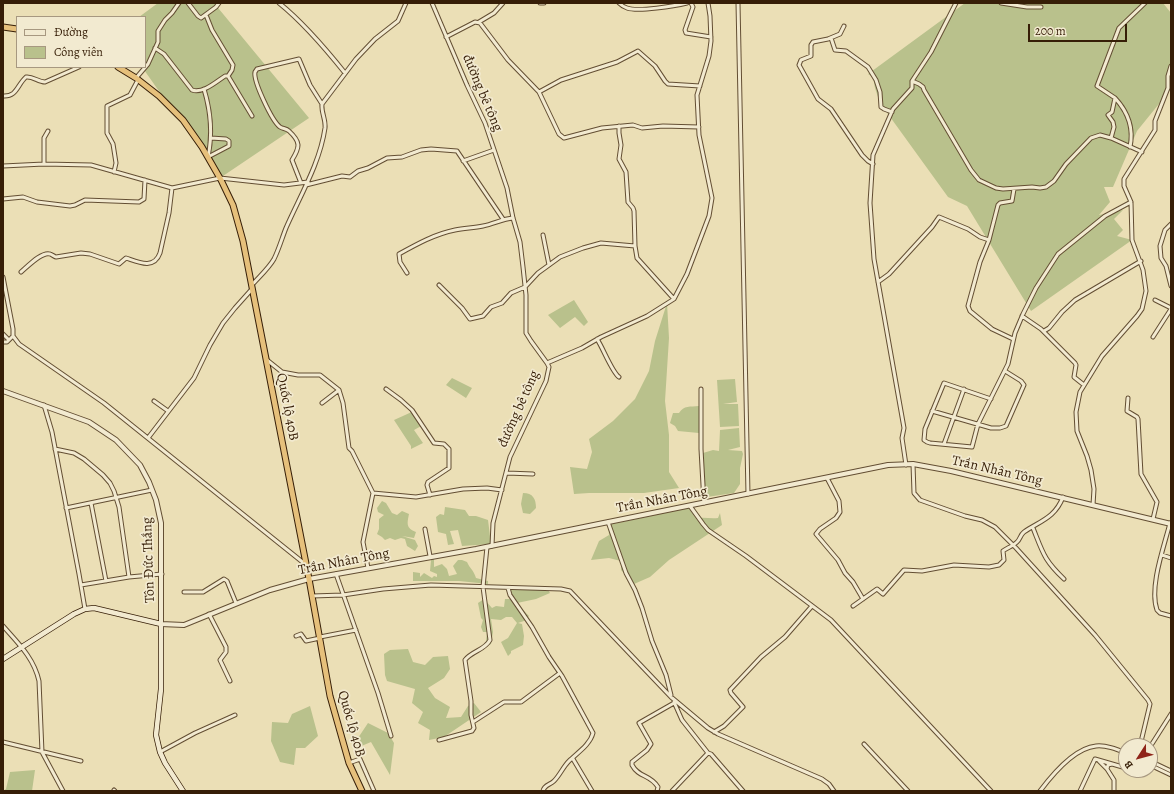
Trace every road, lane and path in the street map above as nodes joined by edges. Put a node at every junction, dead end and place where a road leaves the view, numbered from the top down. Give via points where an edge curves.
1 (179, 3) edge
2 (188, 3) edge
3 (219, 3) edge
4 (279, 3) edge
5 (406, 3) edge
6 (432, 3) edge
7 (503, 3) edge
8 (540, 3) edge
9 (544, 3) edge
10 (619, 3) edge
11 (687, 3) edge
12 (691, 3) edge
13 (708, 3) edge
14 (738, 3) edge
15 (956, 3) edge
16 (1001, 3) edge
17 (1145, 3) edge
18 (1041, 7) dead end
19 (206, 15) junction
20 (479, 22) junction
21 (844, 26) dead end
22 (3, 27) edge
23 (16, 29) edge
24 (446, 37) junction
25 (711, 37) junction
26 (831, 38) junction
27 (155, 48) junction
28 (1171, 66) edge
29 (146, 67) edge
30 (77, 68) edge
31 (120, 68) edge
32 (145, 68) edge
33 (345, 73) junction
34 (228, 76) junction
35 (137, 79) junction
36 (912, 82) junction
37 (700, 86) junction
38 (204, 89) junction
39 (539, 92) junction
40 (3, 96) edge
41 (1115, 98) junction
42 (322, 104) junction
43 (892, 112) junction
44 (252, 116) dead end
45 (619, 126) junction
46 (699, 127) junction
47 (48, 132) dead end
48 (211, 138) junction
49 (1111, 138) junction
50 (1130, 147) junction
51 (494, 150) junction
52 (1142, 152) junction
53 (208, 157) junction
54 (463, 161) junction
55 (44, 164) junction
56 (873, 164) junction
57 (3, 166) edge
58 (114, 172) junction
59 (220, 178) junction
60 (145, 180) junction
61 (301, 183) junction
62 (307, 183) junction
63 (172, 188) junction
64 (1014, 189) junction
65 (3, 199) edge
66 (1131, 202) junction
67 (513, 218) junction
68 (503, 219) junction
69 (1171, 224) edge
70 (543, 235) dead end
71 (989, 240) junction
72 (635, 246) junction
73 (1141, 261) junction
74 (549, 265) junction
75 (21, 272) dead end
76 (407, 273) dead end
77 (3, 277) edge
78 (878, 282) junction
79 (439, 284) dead end
80 (1171, 286) edge
81 (525, 287) junction
82 (251, 288) junction
83 (674, 299) junction
84 (1155, 300) dead end
85 (1171, 309) edge
86 (1022, 316) junction
87 (1044, 331) junction
88 (3, 334) edge
89 (13, 336) junction
90 (1153, 337) dead end
91 (597, 339) junction
92 (1013, 339) junction
93 (9, 340) junction
94 (3, 342) edge
95 (266, 359) junction
96 (547, 363) junction
97 (1005, 371) junction
98 (619, 377) dead end
99 (1084, 385) junction
100 (386, 389) dead end
101 (701, 389) dead end
102 (964, 389) junction
103 (339, 390) junction
104 (3, 391) edge
105 (1128, 398) dead end
106 (991, 399) junction
107 (154, 401) dead end
108 (322, 403) dead end
109 (44, 405) junction
110 (168, 411) junction
111 (932, 411) junction
112 (955, 417) junction
113 (978, 424) junction
114 (148, 438) junction
115 (944, 444) junction
116 (55, 449) junction
117 (913, 464) junction
118 (906, 465) junction
119 (507, 473) junction
120 (532, 474) dead end
121 (827, 478) junction
122 (152, 490) junction
123 (502, 490) junction
124 (373, 493) junction
125 (748, 494) junction
126 (430, 495) junction
127 (1063, 497) junction
128 (116, 498) junction
129 (91, 503) junction
130 (704, 503) junction
131 (1093, 505) junction
132 (690, 506) junction
133 (66, 508) junction
134 (1153, 519) junction
135 (608, 522) junction
136 (1171, 523) edge
137 (1033, 528) junction
138 (425, 529) dead end
139 (1013, 545) junction
140 (490, 546) junction
141 (1162, 555) junction
142 (430, 556) junction
143 (1171, 558) edge
144 (305, 564) junction
145 (368, 568) junction
146 (162, 574) junction
147 (336, 574) junction
148 (129, 577) junction
149 (309, 579) junction
150 (1064, 579) dead end
151 (106, 581) junction
152 (81, 585) junction
153 (483, 587) junction
154 (508, 588) junction
155 (184, 592) dead end
156 (343, 595) junction
157 (312, 596) junction
158 (863, 599) junction
159 (236, 603) junction
160 (812, 606) junction
161 (853, 606) dead end
162 (85, 609) junction
163 (209, 614) junction
164 (1171, 616) edge
165 (162, 624) junction
166 (3, 626) edge
167 (356, 630) junction
168 (296, 636) dead end
169 (320, 638) junction
170 (22, 647) junction
171 (3, 659) edge
172 (560, 673) junction
173 (230, 681) dead end
174 (672, 697) junction
175 (674, 703) junction
176 (1171, 714) edge
177 (235, 715) dead end
178 (473, 722) junction
179 (714, 732) junction
180 (391, 736) dead end
181 (1142, 738) edge
182 (1156, 738) edge
183 (439, 740) dead end
184 (3, 742) edge
185 (864, 744) dead end
186 (1118, 751) edge
187 (42, 752) junction
188 (160, 752) junction
189 (708, 753) junction
190 (572, 759) junction
191 (1098, 760) junction
192 (81, 761) dead end
193 (349, 763) junction
194 (1112, 764) junction
195 (1158, 765) edge
196 (1118, 766) edge
197 (1158, 768) edge
198 (1107, 769) junction
199 (1171, 771) edge
200 (1171, 774) edge
201 (63, 791) edge
202 (183, 791) edge
203 (362, 791) edge
204 (374, 791) edge
205 (543, 791) edge
206 (592, 791) edge
207 (657, 791) edge
208 (672, 791) edge
209 (743, 791) edge
210 (834, 791) edge
211 (908, 791) edge
212 (991, 791) edge
213 (1040, 791) edge
214 (1080, 791) edge
215 (1114, 791) edge

1 - 27 street via 158,31
2 - 19 street via 200,18
3 - 19 street
4 - 33 street via 311,33
5 - 33 street via 398,21 375,39
6 - 24 street, đường bê tông
7 - 20 street via 489,17
8 - 9 street
10 - 11 street via 630,9
12 - 25 street via 693,7 686,33
13 - 25 street
14 - 125 street
15 - 36 street via 931,52
16 - 18 street
17 - 41 street via 1119,28 1097,83 1099,88
19 - 34 street via 233,65
20 - 24 street
20 - 39 street via 508,60
21 - 26 street via 841,33
22 - 23 highway
24 - 51 street, đường bê tông via 485,123
25 - 37 street via 709,56
26 - 43 street via 835,50 846,51 870,69 880,92 881,107
26 - 56 street via 812,43 811,56 801,60 800,68 818,99 830,107 862,155
27 - 29 street
27 - 38 street via 164,54 192,90
28 - 52 street via 1168,88 1155,121 1155,130
30 - 40 street via 45,82 26,77 13,94
31 - 35 highway, Quốc lộ 40B
32 - 35 street
33 - 42 street
34 - 38 street
34 - 44 street
35 - 53 highway, Quốc lộ 40B via 183,120
35 - 58 street via 130,95 107,106 107,133 116,163
36 - 43 street via 912,88
36 - 64 street via 923,87 979,180 996,188
37 - 39 street via 668,84 655,66 638,52 617,62 561,80
37 - 46 street via 697,95
38 - 48 street via 211,116
39 - 45 street via 562,137
41 - 49 street via 1112,112 1108,115 1114,127
41 - 50 street via 1123,107 1129,122 1132,133
42 - 61 street via 310,85 299,59 255,72 256,86 279,126 288,130 298,144 292,160
42 - 62 street via 325,127
43 - 56 street via 874,155
45 - 46 street
45 - 72 street via 619,158 626,172 628,202 634,208
46 - 83 street via 712,198 709,216 688,274
47 - 55 street via 44,141
48 - 53 street
48 - 53 street via 226,139 229,146
49 - 50 street
49 - 64 street via 1098,136 1088,140 1054,181 1046,186
50 - 52 street
51 - 54 street
51 - 67 street, đường bê tông via 507,188
52 - 66 street via 1124,179 1124,186
53 - 59 highway, Quốc lộ 40B
54 - 62 street via 457,151 421,150 402,157 386,158 350,177 342,176
54 - 68 street
55 - 57 street
55 - 58 street via 91,165
56 - 78 street via 870,203
58 - 60 street
59 - 61 street via 284,186
59 - 63 street
59 - 82 highway, Quốc lộ 40B via 233,205 243,241
60 - 63 street
60 - 65 street via 144,199 140,202 85,200 70,206 37,202 23,197
61 - 62 street
62 - 82 street via 273,260
63 - 75 street via 160,253 158,258 148,264 126,258 119,264 81,253 56,258 47,254 36,259
64 - 71 street via 1012,201 998,205
66 - 73 street via 1132,240
66 - 86 street via 1105,216 1058,254
67 - 68 street
67 - 81 street, đường bê tông via 520,242
68 - 76 street via 485,226 433,236 404,251 399,254 400,262
69 - 80 street via 1165,230 1160,246 1161,258 1166,266
70 - 74 street
71 - 78 street via 939,217 889,274
71 - 92 street via 978,267 968,307 992,329
72 - 74 street via 601,243 560,257
72 - 83 street via 637,258
73 - 87 street via 1075,300
73 - 99 street via 1146,291 1142,309 1134,322 1102,356
74 - 81 street
77 - 89 street
78 - 118 street via 904,428 902,438
79 - 81 street via 470,319 483,316 491,307 502,303 511,293
81 - 96 street, đường bê tông via 526,333
82 - 95 highway, Quốc lộ 40B
82 - 110 street via 223,323 194,378
83 - 91 street via 646,316
84 - 85 street
85 - 90 street
86 - 87 street
86 - 92 street
87 - 99 street via 1075,363 1073,376
88 - 93 street
89 - 93 street
89 - 114 street via 19,344 104,403
91 - 96 street
91 - 98 street via 614,374
92 - 97 street
93 - 94 street
95 - 103 street via 282,372 320,376
95 - 144 highway, Quốc lộ 40B
96 - 119 street, đường bê tông via 546,381 510,457
97 - 106 street
97 - 113 street via 1024,385 1006,426 995,428
99 - 131 street via 1077,402 1077,431 1091,470
100 - 126 street via 412,410 434,443 444,444 449,449 449,468 428,482
101 - 130 street
102 - 106 street
102 - 111 street via 944,383
102 - 112 street
103 - 108 street
103 - 124 street via 349,448
104 - 109 street, Tôn Đức Thắng
105 - 134 street via 1127,410 1138,419 1142,474 1157,502
106 - 113 street
107 - 110 street
109 - 116 street
109 - 122 street, Tôn Đức Thắng via 89,422 116,440 140,465
110 - 114 street
111 - 112 street
111 - 115 street via 924,429 924,440
112 - 113 street
112 - 115 street
113 - 115 street via 971,447
114 - 144 street
116 - 128 street via 74,453 92,466 110,483
116 - 133 street
117 - 118 street, Trần Nhân Tông
117 - 127 street, Trần Nhân Tông
117 - 139 street via 916,497 982,520 995,527
118 - 121 street, Trần Nhân Tông via 872,468
119 - 120 street
119 - 123 street, đường bê tông
121 - 125 street, Trần Nhân Tông
121 - 158 street via 839,501 840,512 816,534 838,560
122 - 128 street
122 - 146 street, Tôn Đức Thắng via 161,523
123 - 126 street via 469,489
123 - 140 street, đường bê tông
124 - 126 street via 410,497
124 - 145 street via 363,542
125 - 130 street, Trần Nhân Tông
127 - 131 street, Trần Nhân Tông
127 - 137 street via 1055,512
128 - 129 street
128 - 148 street
129 - 133 street
129 - 151 street
130 - 132 street, Trần Nhân Tông
131 - 134 street, Trần Nhân Tông
132 - 135 street, Trần Nhân Tông
132 - 160 street via 708,530
133 - 152 street
134 - 136 street, Trần Nhân Tông
135 - 140 street, Trần Nhân Tông
135 - 174 street via 626,573 642,608
136 - 141 street
137 - 139 street via 1021,535
137 - 150 street via 1045,558
138 - 142 street
139 - 158 street via 1003,551 1004,560 1000,564 981,568 954,566 920,572 904,570 885,593 882,594 877,589
139 - 181 street via 1095,635 1148,700 1150,704
140 - 142 street, Trần Nhân Tông
140 - 153 street, đường bê tông
141 - 143 street
141 - 164 street via 1155,586 1155,603 1158,612
142 - 145 street, Trần Nhân Tông
144 - 149 highway, Quốc lộ 40B
145 - 147 street, Trần Nhân Tông
146 - 148 street
146 - 165 street, Tôn Đức Thắng
147 - 149 street, Trần Nhân Tông
147 - 156 street
148 - 151 street
149 - 157 highway, Quốc lộ 40B
149 - 159 street, Trần Nhân Tông
151 - 152 street
152 - 162 street
153 - 154 street
153 - 156 street via 431,585
153 - 178 street, đường bê tông via 490,640 486,646 465,660
154 - 172 street
154 - 174 street via 561,589 572,592
155 - 159 street via 203,592 224,579
156 - 157 street
156 - 167 street
157 - 169 highway, Quốc lộ 40B
158 - 161 street
159 - 163 street, Trần Nhân Tông
160 - 179 street via 784,638 761,657 730,690 742,707 724,726
160 - 212 street via 835,624
162 - 165 main road via 94,608
162 - 170 main road
163 - 165 street, Trần Nhân Tông via 184,625
163 - 173 street via 226,647 226,652 220,660
165 - 188 main road via 161,689 156,735
166 - 170 street
167 - 169 street
167 - 180 street
168 - 169 street via 301,634 306,641
169 - 193 highway, Quốc lộ 40B via 330,696
170 - 171 main road
170 - 187 street via 35,667 39,681
172 - 178 street via 521,702 504,702
172 - 190 street via 593,733 592,738
174 - 175 street
174 - 179 street
175 - 189 street via 682,720
175 - 207 street via 639,723 651,744 632,762 632,765 637,773 656,784
176 - 182 street
177 - 188 street
178 - 183 street via 472,731
179 - 210 street via 822,780
184 - 187 street
185 - 211 street
186 - 213 street via 1101,746 1086,748 1057,771
187 - 192 street
187 - 201 street
188 - 202 main road via 164,763
189 - 208 street
189 - 209 street
190 - 205 street
190 - 206 street
191 - 194 street
191 - 198 street
191 - 214 street via 1095,759
193 - 203 highway, Quốc lộ 40B
193 - 204 street via 360,759
194 - 196 street
194 - 198 street via 1108,765
195 - 199 street
197 - 200 street
198 - 215 street via 1114,780

